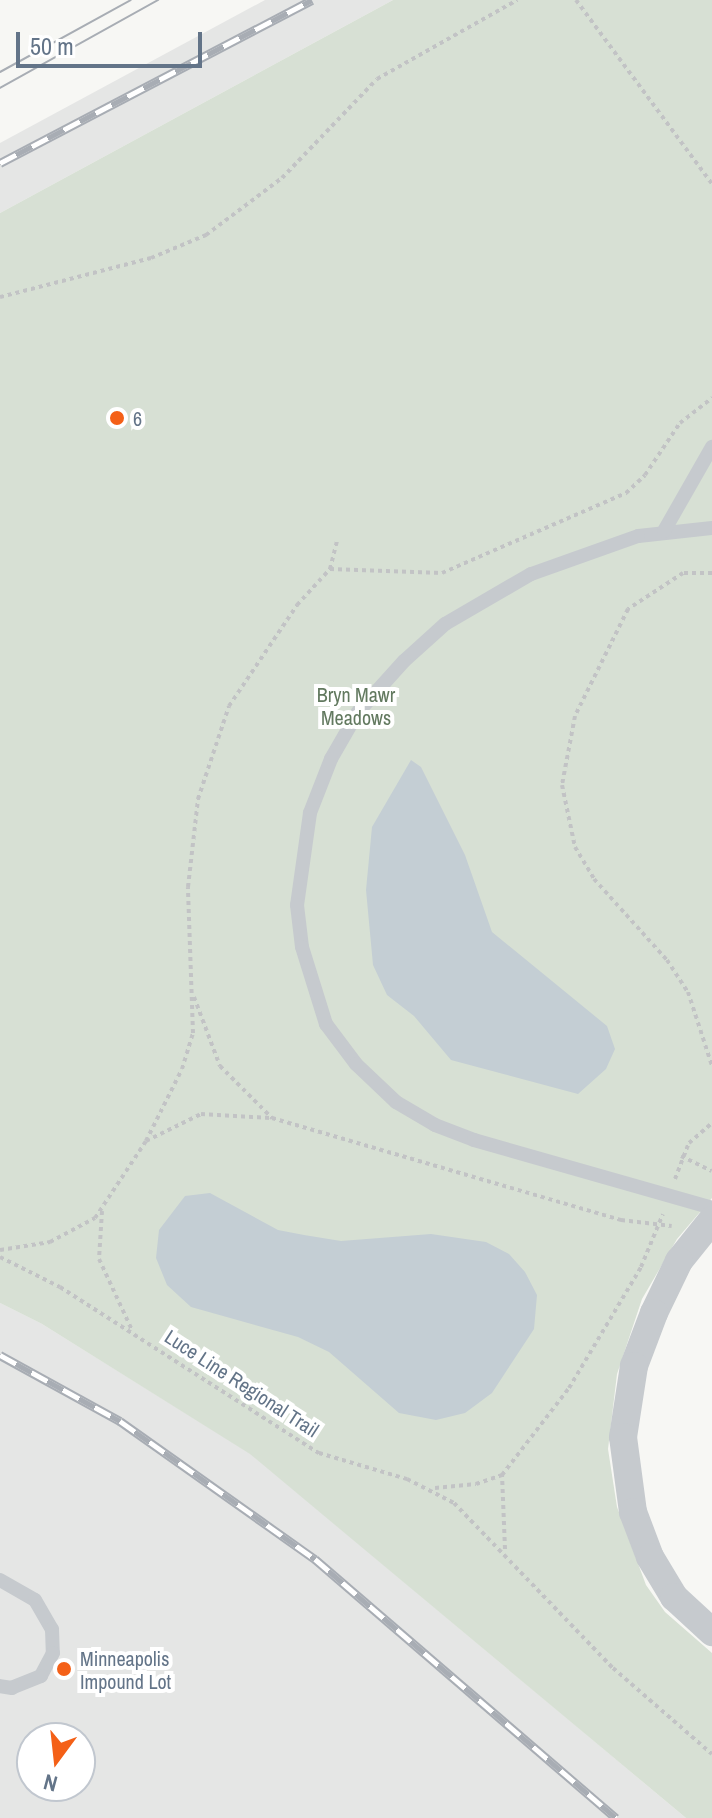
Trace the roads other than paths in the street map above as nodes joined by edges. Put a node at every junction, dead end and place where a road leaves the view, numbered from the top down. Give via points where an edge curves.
1 (712, 447) edge
2 (712, 528) edge
3 (664, 531) junction
4 (712, 1208) edge
5 (699, 1224) edge
6 (0, 1580) edge
7 (712, 1632) edge
8 (0, 1686) edge

1 - 3 lane
2 - 3 lane
3 - 4 lane via 587,550 531,574 445,624 404,661 358,712 331,759 310,813 297,905 302,947 326,1024 356,1064 396,1102 474,1140
5 - 7 street via 634,1366 623,1437 633,1512 650,1557 674,1597
6 - 8 lane via 35,1600 52,1629 53,1653 41,1676 12,1688

